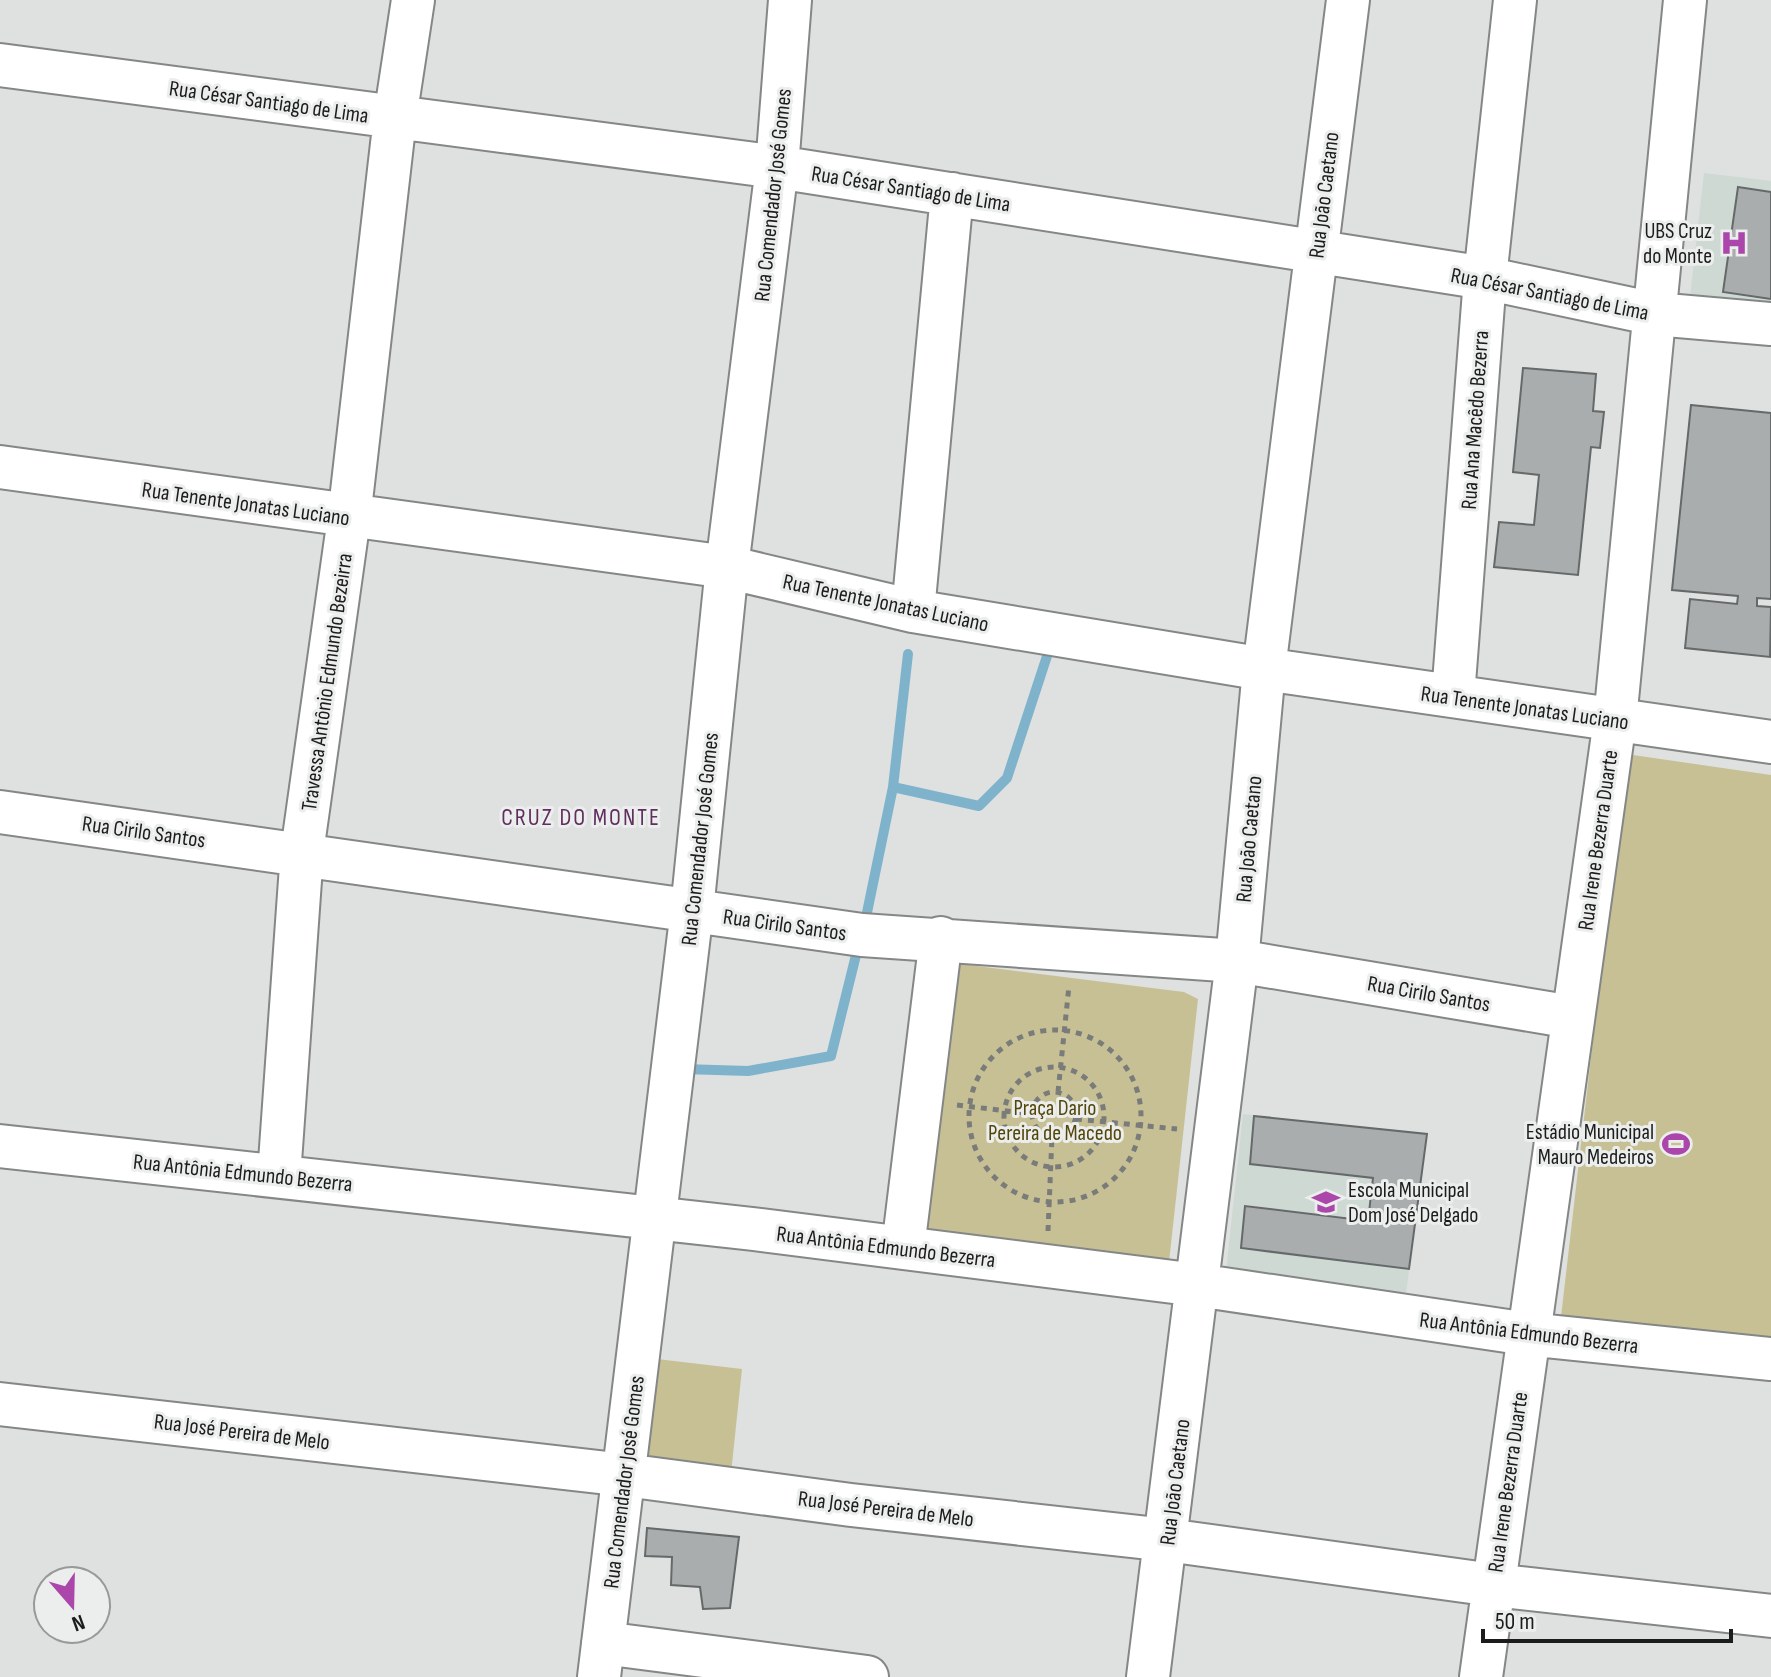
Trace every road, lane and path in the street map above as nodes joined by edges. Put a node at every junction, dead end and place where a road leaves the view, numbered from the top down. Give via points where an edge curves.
1 (413, 0) edge
2 (790, 0) edge
3 (1348, 0) edge
4 (1515, 0) edge
5 (1685, 0) edge
6 (0, 65) edge
7 (395, 118) junction
8 (777, 167) junction
9 (952, 194) junction
10 (1316, 252) junction
11 (1485, 278) junction
12 (1655, 314) junction
13 (1771, 324) edge
14 (0, 467) edge
15 (349, 518) junction
16 (727, 567) junction
17 (913, 611) junction
18 (1264, 669) junction
19 (1453, 696) junction
20 (1615, 720) junction
21 (1771, 742) edge
22 (0, 812) edge
23 (302, 852) junction
24 (692, 910) junction
25 (941, 938) junction
26 (1237, 961) junction
27 (1055, 982) dead end
28 (1070, 984) junction
29 (1084, 985) dead end
30 (1572, 1017) junction
31 (1065, 1031) junction
32 (1060, 1067) junction
33 (1058, 1092) junction
34 (945, 1104) dead end
35 (969, 1107) junction
36 (1004, 1111) junction
37 (1032, 1114) junction
38 (1178, 1116) dead end
39 (1076, 1119) junction
40 (1105, 1121) junction
41 (1142, 1125) junction
42 (1177, 1129) junction
43 (1052, 1136) junction
44 (1175, 1144) dead end
45 (0, 1146) edge
46 (1051, 1167) junction
47 (279, 1176) junction
48 (1050, 1202) junction
49 (653, 1220) junction
50 (1047, 1247) dead end
51 (903, 1248) junction
52 (1197, 1285) junction
53 (1527, 1334) junction
54 (1771, 1359) edge
55 (0, 1404) edge
56 (625, 1475) junction
57 (1167, 1540) junction
58 (1493, 1585) junction
59 (1771, 1616) edge
60 (601, 1660) edge
61 (867, 1677) edge
62 (1148, 1677) edge
63 (1481, 1677) edge

1 - 7 street, Travessa Antônio Edmundo Bezeirra
2 - 8 street, Rua Comendador José Gomes
3 - 10 street, Rua João Caetano
4 - 11 street, Rua Ana Macêdo Bezerra
5 - 12 street, Rua Irene Bezerra Duarte
6 - 7 street, Rua César Santiago de Lima
7 - 8 street, Rua César Santiago de Lima
7 - 15 street, Travessa Antônio Edmundo Bezeirra
8 - 9 street, Rua César Santiago de Lima
8 - 16 street, Rua Comendador José Gomes
9 - 10 street, Rua César Santiago de Lima
9 - 17 street
10 - 11 street, Rua César Santiago de Lima
10 - 18 street, Rua João Caetano
11 - 12 street, Rua César Santiago de Lima
11 - 19 street, Rua Ana Macêdo Bezerra
12 - 13 street, Rua César Santiago de Lima
12 - 20 street, Rua Irene Bezerra Duarte
14 - 15 street, Rua Tenente Jonatas Luciano
15 - 16 street, Rua Tenente Jonatas Luciano
15 - 23 street, Travessa Antônio Edmundo Bezeirra
16 - 17 street, Rua Tenente Jonatas Luciano
16 - 24 street, Rua Comendador José Gomes
17 - 18 street, Rua Tenente Jonatas Luciano
18 - 19 street, Rua Tenente Jonatas Luciano
18 - 26 street, Rua João Caetano
19 - 20 street, Rua Tenente Jonatas Luciano
20 - 21 street, Rua Tenente Jonatas Luciano
20 - 30 street, Rua Irene Bezerra Duarte
22 - 23 street, Rua Cirilo Santos
23 - 24 street, Rua Cirilo Santos
23 - 47 street, Travessa Antônio Edmundo Bezeirra
24 - 25 street, Rua Cirilo Santos via 862,935
24 - 49 street, Rua Comendador José Gomes
25 - 26 street, Rua Cirilo Santos
25 - 51 street
26 - 30 street, Rua Cirilo Santos
26 - 52 street, Rua João Caetano
27 - 28 path
28 - 29 path
28 - 31 path
30 - 53 street, Rua Irene Bezerra Duarte
31 - 32 path
31 - 35 path via 1023,1036 998,1051 980,1073
31 - 41 path via 1108,1047 1128,1068 1140,1095
32 - 33 path
32 - 36 path via 1030,1072 1008,1096
32 - 40 path via 1091,1082
33 - 37 path via 1040,1097
33 - 39 path via 1072,1100
34 - 35 path
35 - 36 path
35 - 48 path via 976,1153 992,1176 1014,1192
36 - 37 path
36 - 46 path via 1011,1143 1028,1159
37 - 43 path via 1039,1131
38 - 42 path
39 - 40 path
39 - 43 path via 1067,1132
40 - 41 path
40 - 46 path via 1083,1157
41 - 42 path
41 - 48 path via 1134,1153 1117,1177 1095,1194
42 - 44 path
43 - 46 path
45 - 47 street, Rua Antônia Edmundo Bezerra
46 - 48 path
47 - 49 street, Rua Antônia Edmundo Bezerra
48 - 50 path
49 - 51 street, Rua Antônia Edmundo Bezerra
49 - 56 street, Rua Comendador José Gomes
51 - 52 street, Rua Antônia Edmundo Bezerra
52 - 53 street, Rua Antônia Edmundo Bezerra
52 - 57 street, Rua João Caetano
53 - 54 street, Rua Antônia Edmundo Bezerra
53 - 58 street, Rua Irene Bezerra Duarte
55 - 56 street, Rua José Pereira de Melo
56 - 57 street, Rua José Pereira de Melo
56 - 60 street, Rua Comendador José Gomes
57 - 58 street, Rua José Pereira de Melo
57 - 62 street, Rua João Caetano
58 - 59 street, Rua José Pereira de Melo
58 - 63 street, Rua Irene Bezerra Duarte
60 - 61 street

